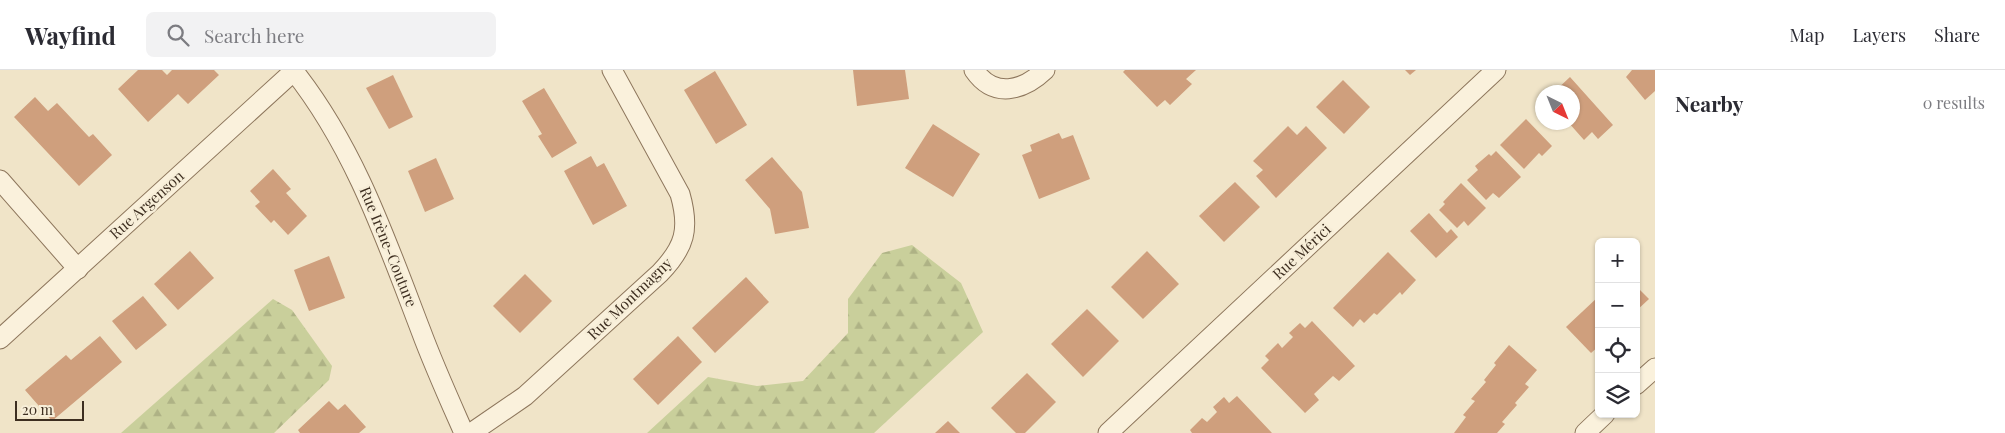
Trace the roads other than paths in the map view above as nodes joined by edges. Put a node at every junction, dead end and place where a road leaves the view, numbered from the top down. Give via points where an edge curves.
1 (612, 70) edge
2 (974, 70) edge
3 (1045, 70) edge
4 (1496, 70) edge
5 (294, 71) edge
6 (0, 180) edge
7 (78, 269) junction
8 (0, 339) edge
9 (1655, 368) edge
10 (1640, 381) edge
11 (1601, 418) edge
12 (464, 433) edge
13 (471, 433) edge
14 (1108, 433) edge
15 (1585, 433) edge

1 - 13 street, Rue Montmagny via 680,194 686,230 682,245 660,273 525,396
2 - 3 street via 987,83 1006,89 1027,85
4 - 14 street, Rue Mérici
5 - 7 street, Rue Argenson
5 - 12 street, Rue Irène-Couture via 316,100 358,171 434,366
6 - 7 street
7 - 8 street, Rue Argenson
9 - 10 street
11 - 15 street

